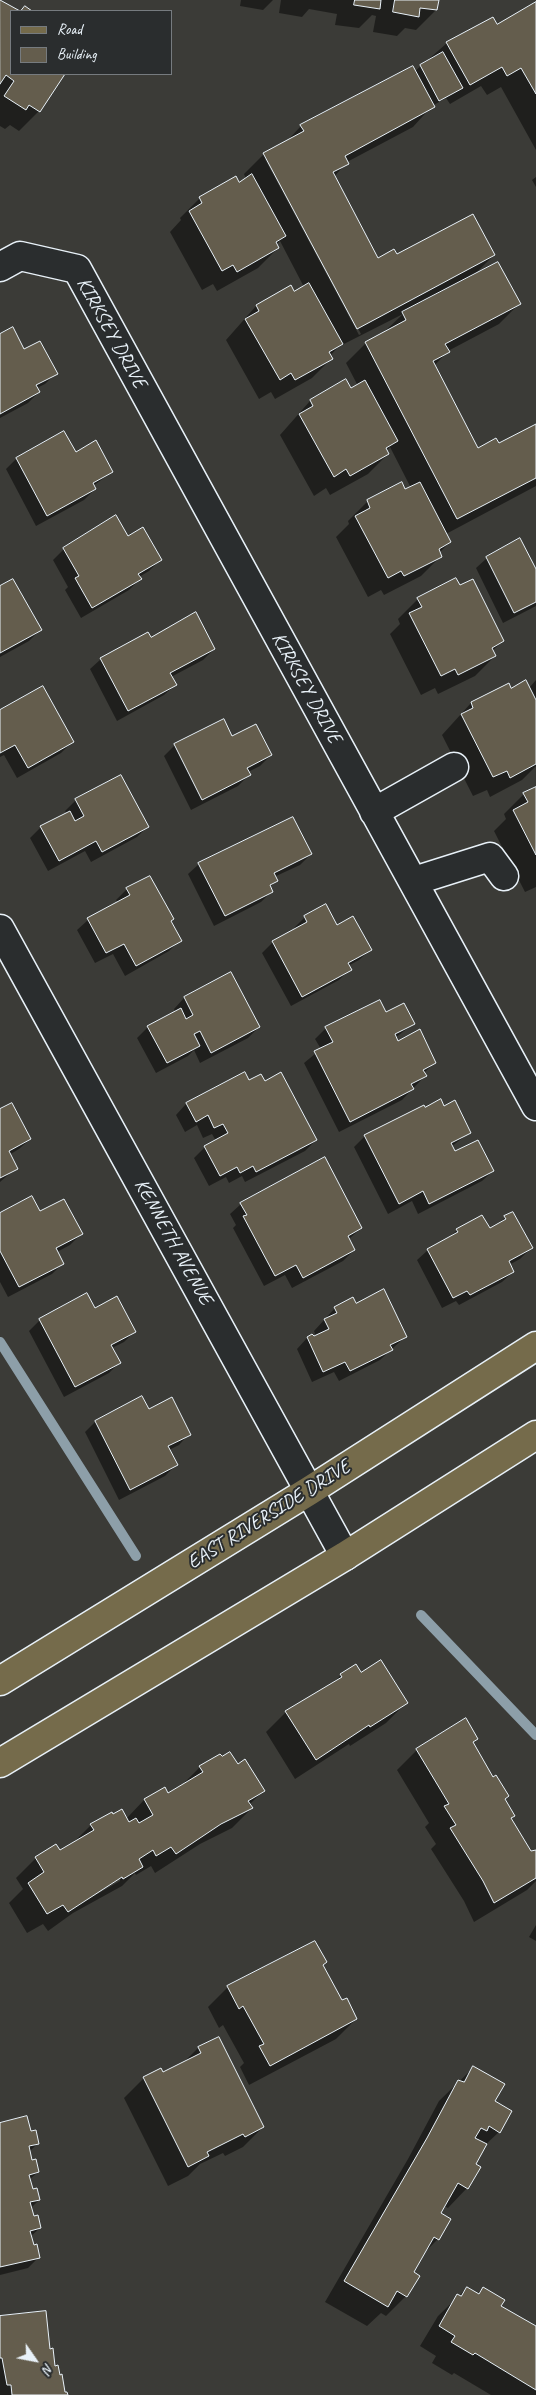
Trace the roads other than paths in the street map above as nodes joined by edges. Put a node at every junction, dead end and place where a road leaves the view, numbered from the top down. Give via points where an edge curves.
1 (0, 267) edge
2 (454, 767) dead end
3 (374, 812) junction
4 (504, 876) dead end
5 (414, 881) junction
6 (0, 929) edge
7 (536, 1106) edge
8 (536, 1346) edge
9 (536, 1435) edge
10 (310, 1491) junction
11 (345, 1556) junction
12 (0, 1680) edge
13 (0, 1763) edge

1 - 3 street, KIRKSEY DRIVE via 20,256 77,269
2 - 3 street
3 - 5 street, KIRKSEY DRIVE
4 - 5 street via 490,857
5 - 7 street, KIRKSEY DRIVE
6 - 10 street, KENNETH AVENUE
8 - 10 main road, EAST RIVERSIDE DRIVE
9 - 11 main road
10 - 11 street, KENNETH AVENUE
10 - 12 main road, EAST RIVERSIDE DRIVE
11 - 13 main road

